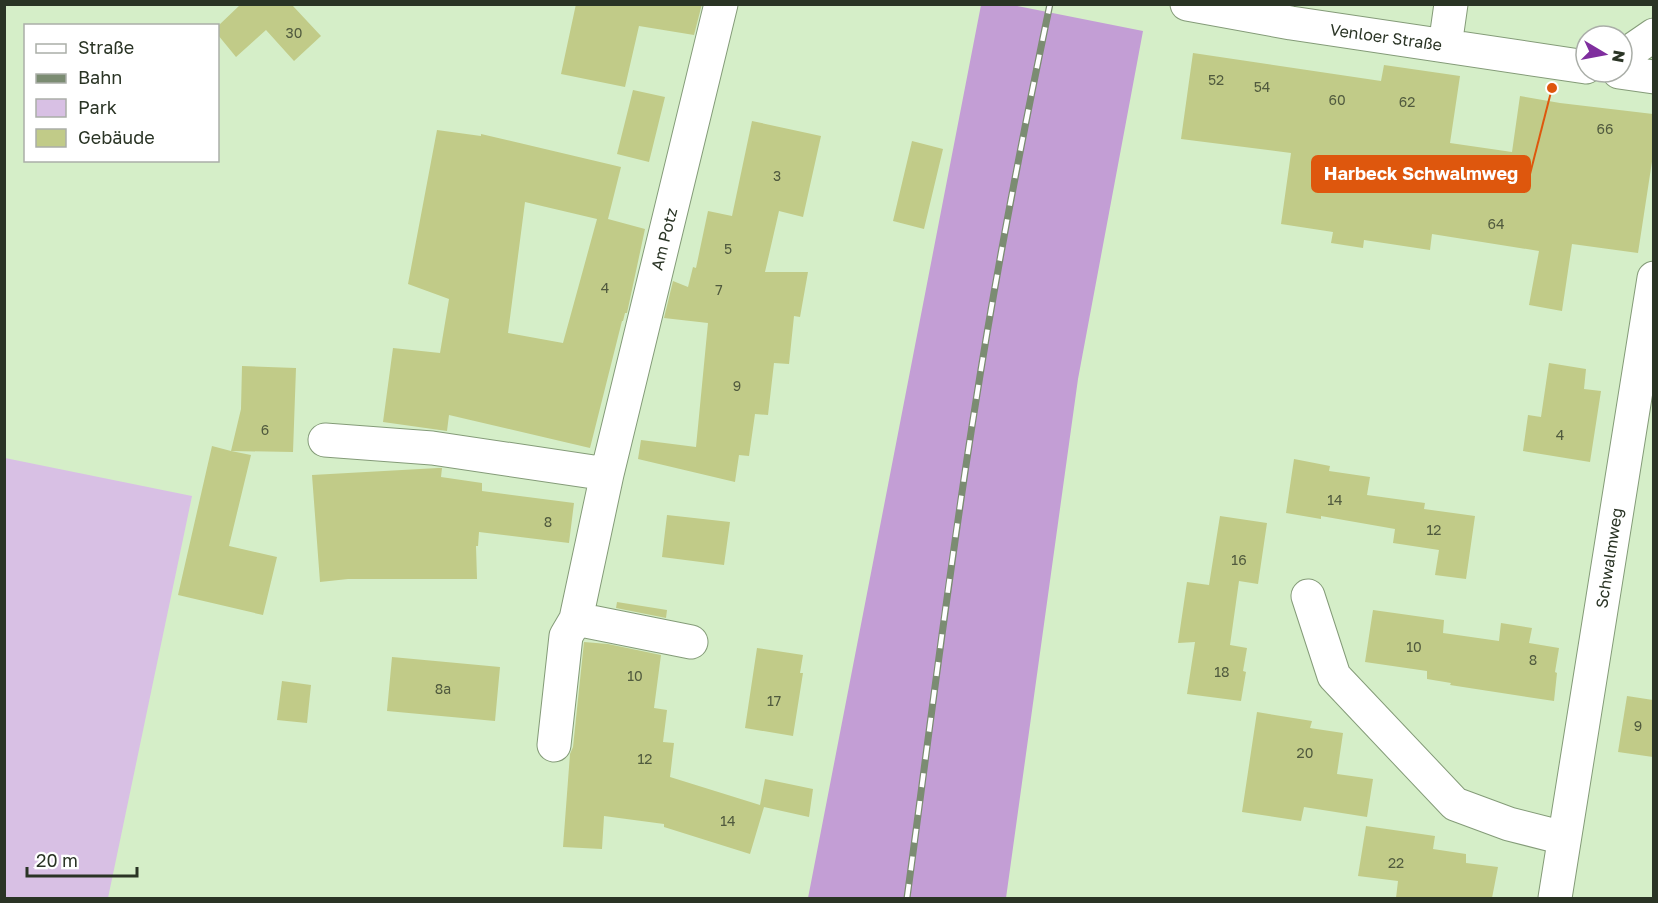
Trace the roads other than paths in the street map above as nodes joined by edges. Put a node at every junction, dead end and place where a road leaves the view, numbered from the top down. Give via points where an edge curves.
1 (721, 4) edge
2 (1187, 4) edge
3 (1451, 4) edge
4 (1653, 35) edge
5 (1446, 46) junction
6 (1634, 48) edge
7 (1574, 65) edge
8 (1634, 74) edge
9 (1653, 77) edge
10 (1653, 278) edge
11 (325, 440) dead end
12 (607, 474) junction
13 (1308, 596) dead end
14 (576, 619) junction
15 (691, 642) dead end
16 (554, 745) dead end
17 (1564, 837) junction
18 (1555, 898) edge

1 - 12 street, Am Potz
2 - 5 street, Venloer Straße
3 - 5 street
4 - 6 street
5 - 7 street, Venloer Straße
8 - 9 street
10 - 17 street, Schwalmweg
11 - 12 street via 432,448
12 - 14 street, Am Potz
13 - 17 street via 1334,676 1455,804 1509,824
14 - 15 street
14 - 16 street, Am Potz via 566,636
17 - 18 street, Schwalmweg

